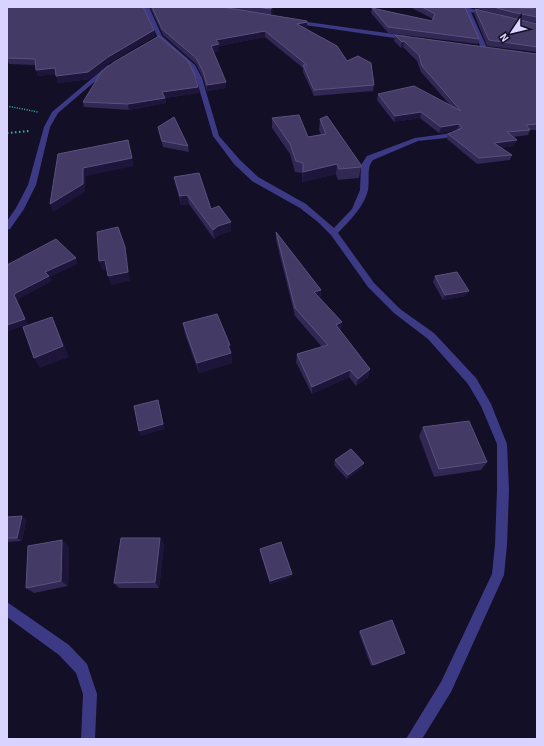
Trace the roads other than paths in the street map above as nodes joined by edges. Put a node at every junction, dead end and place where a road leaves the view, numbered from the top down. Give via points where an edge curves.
1 (146, 7) edge
2 (465, 8) edge
3 (491, 15) edge
4 (286, 21) edge
5 (416, 39) edge
6 (476, 47) edge
7 (484, 48) junction
8 (491, 49) edge
9 (116, 63) edge
10 (456, 133) edge
11 (7, 226) edge
12 (334, 233) junction
13 (7, 609) edge
14 (88, 739) edge
15 (413, 739) edge

1 - 12 street via 158,38 192,65 199,78 216,136 237,162 255,179 303,206
2 - 3 street
2 - 7 street
4 - 5 street
6 - 7 street
7 - 8 street
9 - 11 street via 53,115 47,127 32,185 20,209
10 - 12 street via 416,139 370,158 365,165 364,190 354,210
12 - 15 street via 371,285 397,311 431,336 472,381 486,404 502,444 502,537 498,575 446,687
13 - 14 street via 64,650 82,669 90,694

